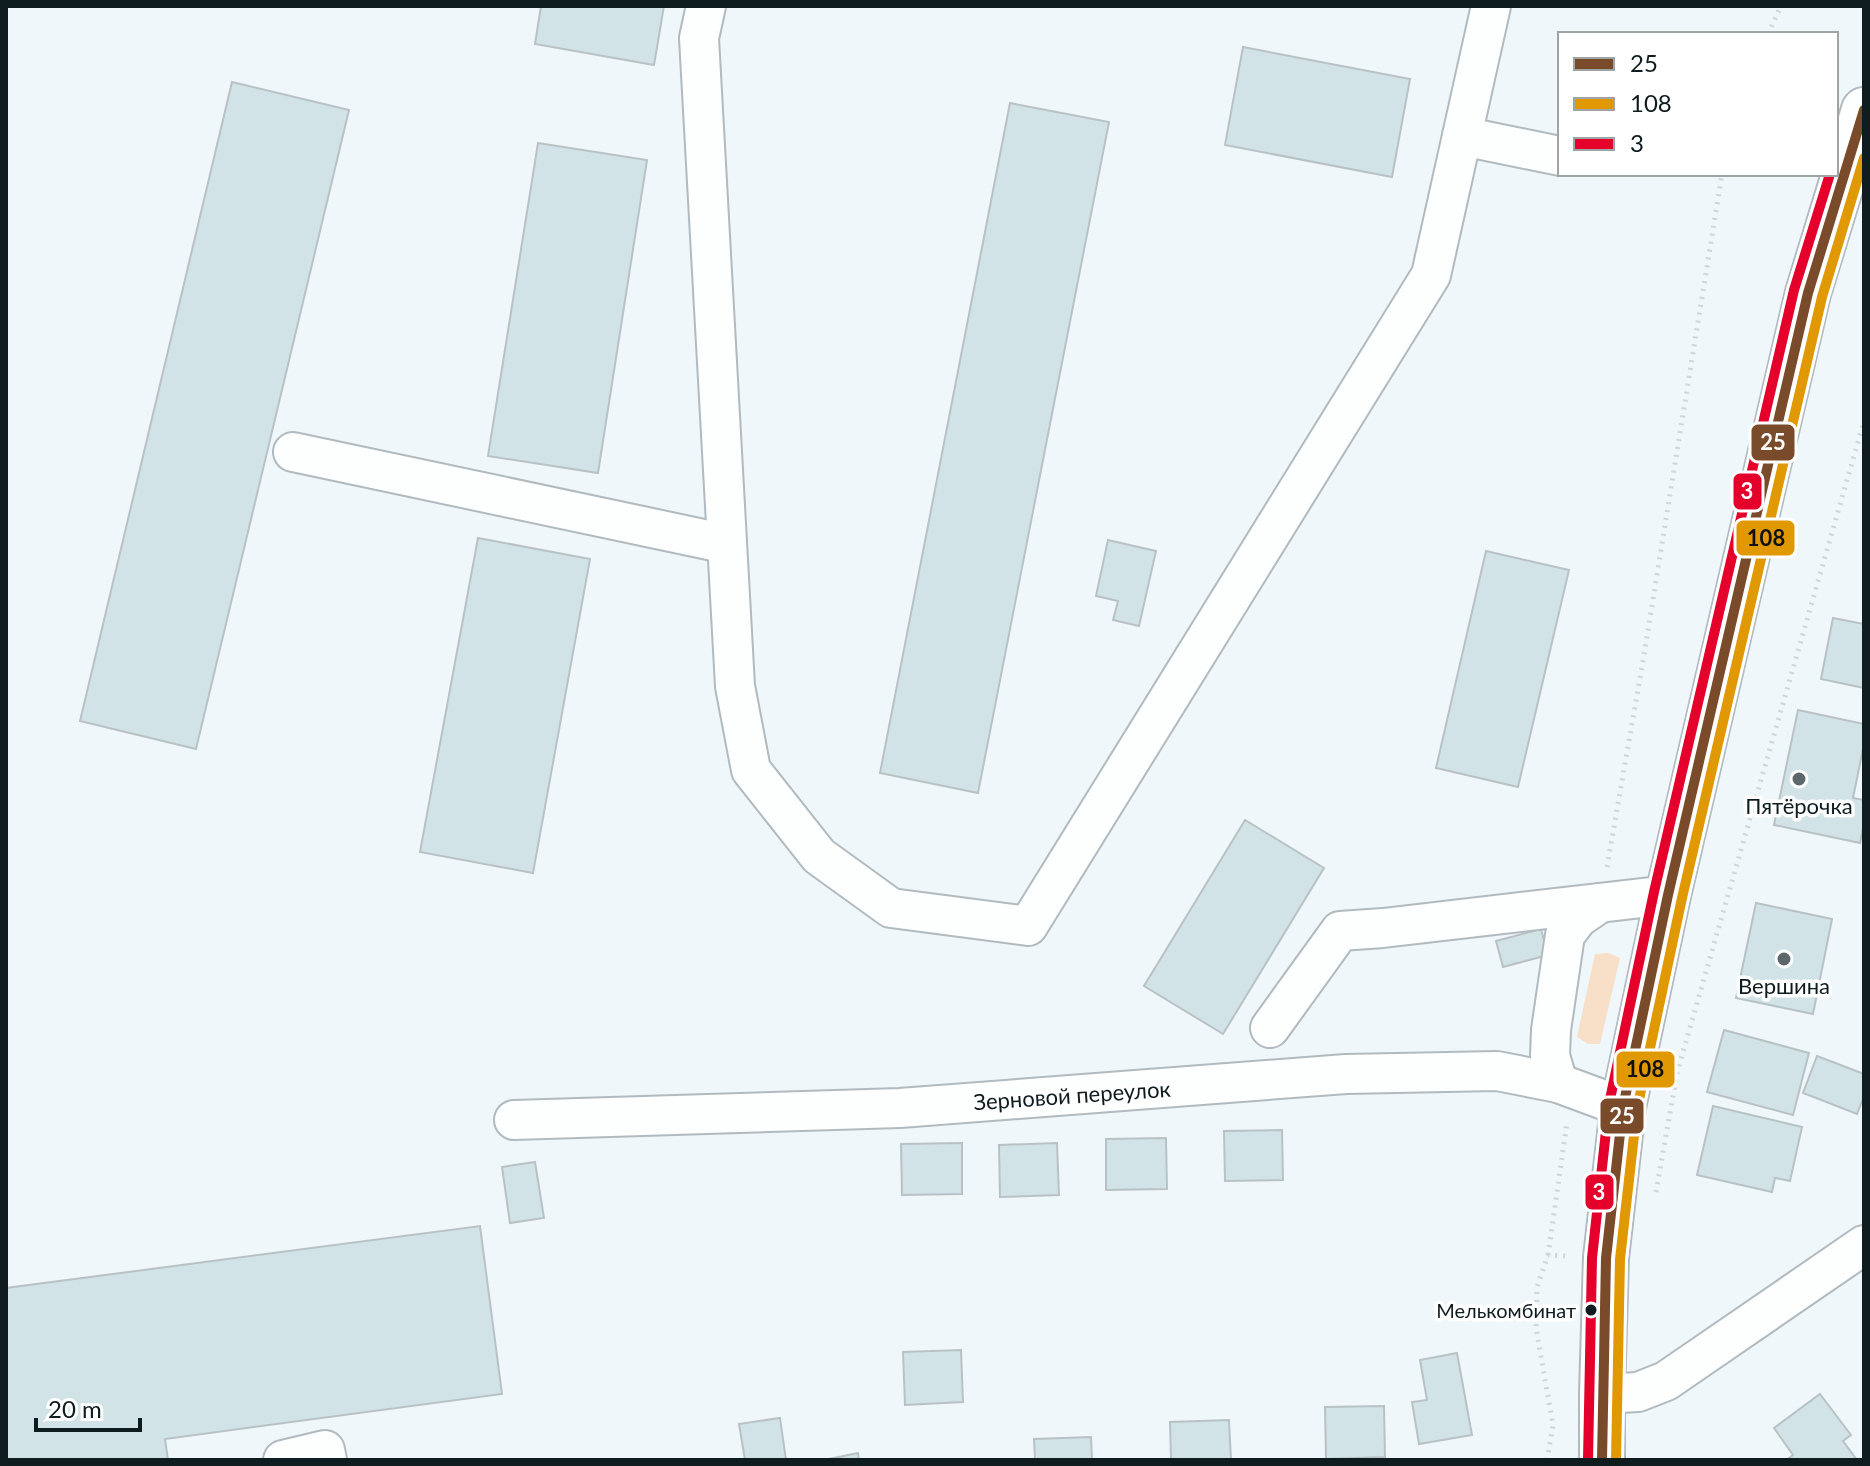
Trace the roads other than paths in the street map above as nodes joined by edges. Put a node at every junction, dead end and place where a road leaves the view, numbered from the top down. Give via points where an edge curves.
1 (706, 6) edge
2 (1491, 6) edge
3 (1864, 110) edge
4 (1462, 136) junction
5 (1558, 156) edge
6 (1842, 158) edge
7 (1837, 176) edge
8 (293, 452) dead end
9 (727, 544) junction
10 (1668, 895) junction
11 (1600, 903) junction
12 (1270, 1028) dead end
13 (1558, 1083) junction
14 (1623, 1107) junction
15 (514, 1120) dead end
16 (1864, 1245) edge
17 (1602, 1394) junction
18 (283, 1460) edge
19 (327, 1460) edge
20 (1602, 1460) edge

1 - 9 street via 699,38
2 - 4 street
3 - 6 main road
4 - 5 street
4 - 9 street via 1431,275 1028,926 891,908 819,856 751,770 735,686
7 - 10 main road
8 - 9 street
10 - 11 street
10 - 14 main road
11 - 12 street via 1340,931
11 - 13 street via 1565,935 1551,1030 1550,1056
13 - 14 street, Зерновой переулок
13 - 15 street, Зерновой переулок via 1497,1071 1346,1074 900,1108
14 - 17 main road via 1606,1258
16 - 17 street via 1666,1381 1638,1392
17 - 20 main road
18 - 19 street via 325,1450

